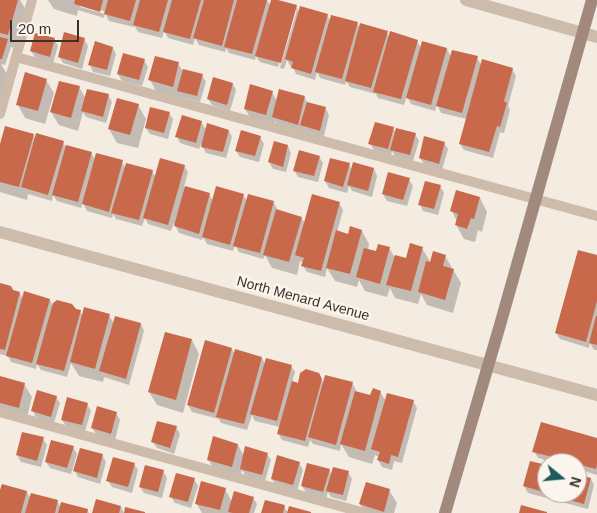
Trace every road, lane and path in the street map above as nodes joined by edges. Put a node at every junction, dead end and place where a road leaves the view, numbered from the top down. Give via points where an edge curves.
1 (32, 0) edge
2 (466, 0) edge
3 (592, 0) edge
4 (583, 33) junction
5 (597, 37) edge
6 (16, 57) junction
7 (0, 114) edge
8 (535, 199) junction
9 (597, 216) edge
10 (0, 232) edge
11 (487, 366) junction
12 (597, 396) edge
13 (0, 412) edge
14 (365, 513) edge
15 (445, 513) edge

1 - 6 lane
2 - 4 street
3 - 4 street
4 - 5 street
4 - 8 street
6 - 7 lane
6 - 8 lane
8 - 9 lane
8 - 11 street
10 - 11 street, North Menard Avenue
11 - 12 street, North Menard Avenue
11 - 15 street
13 - 14 lane

